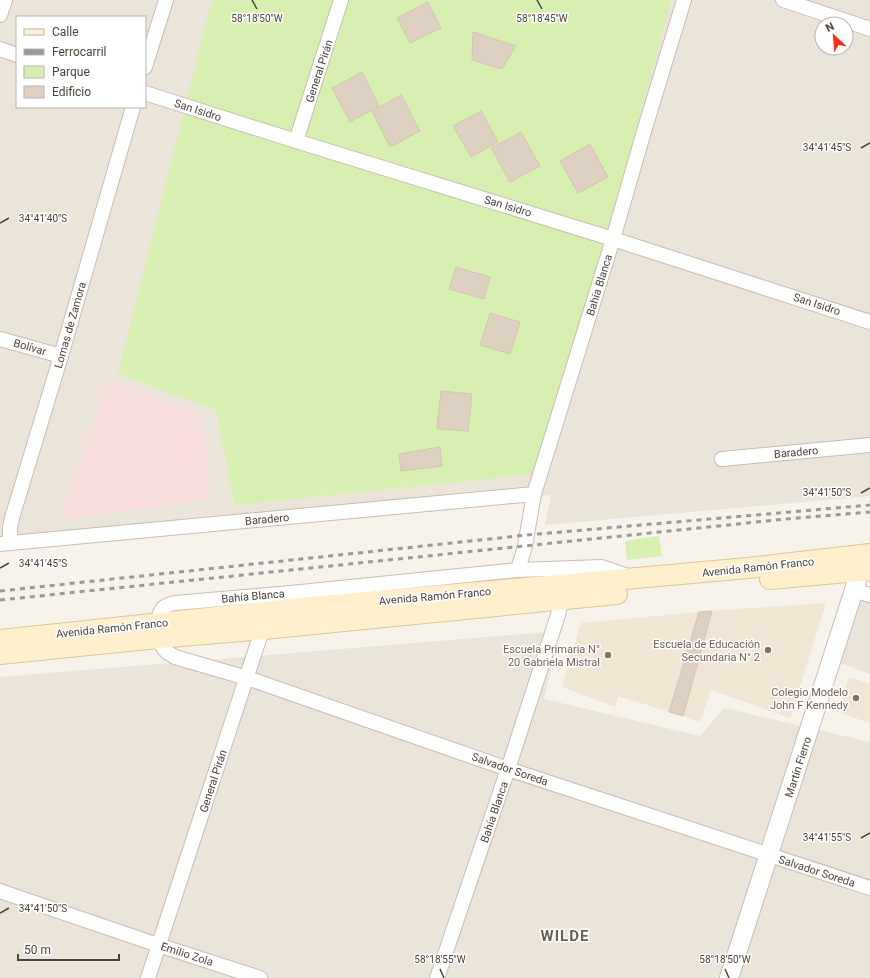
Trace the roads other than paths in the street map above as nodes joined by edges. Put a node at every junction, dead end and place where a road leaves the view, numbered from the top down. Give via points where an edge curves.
1 (5, 0) edge
2 (166, 0) edge
3 (341, 0) edge
4 (684, 0) edge
5 (783, 0) edge
6 (0, 15) edge
7 (870, 29) edge
8 (0, 50) edge
9 (16, 54) edge
10 (146, 64) edge
11 (146, 93) edge
12 (133, 108) edge
13 (296, 141) junction
14 (614, 239) junction
15 (870, 322) edge
16 (0, 339) edge
17 (61, 356) junction
18 (870, 445) edge
19 (722, 459) dead end
20 (534, 494) junction
21 (5, 543) edge
22 (865, 562) edge
23 (518, 570) junction
24 (636, 579) junction
25 (291, 593) junction
26 (862, 593) edge
27 (561, 600) junction
28 (265, 620) junction
29 (158, 630) junction
30 (0, 640) edge
31 (0, 654) edge
32 (247, 678) junction
33 (508, 769) junction
34 (770, 855) junction
35 (870, 888) edge
36 (0, 891) edge
37 (158, 945) junction
38 (148, 978) edge
39 (260, 978) edge
40 (437, 978) edge
41 (729, 978) edge

1 - 6 street
2 - 10 street
3 - 13 street, General Pirán
4 - 14 street, Bahía Blanca
5 - 7 street
8 - 9 street
11 - 13 street, San Isidro
12 - 17 street, Lomas de Zamora
13 - 14 street, San Isidro
14 - 15 street, San Isidro
14 - 20 street, Bahía Blanca
16 - 17 street, Bolívar
17 - 21 street, Lomas de Zamora
18 - 19 street, Baradero
20 - 21 street, Baradero
20 - 23 street, Bahía Blanca
22 - 24 main road, Avenida Ramón Franco via 748,568
22 - 26 street, Martín Fierro
22 - 27 main road, Avenida Ramón Franco
23 - 24 street, Bahía Blanca via 602,567
23 - 25 street, Bahía Blanca
24 - 28 main road, Avenida Ramón Franco
25 - 28 street, General Pirán via 276,603
25 - 29 street, Bahía Blanca via 167,605 159,615
26 - 34 street, Martín Fierro
27 - 28 main road, Avenida Ramón Franco
27 - 33 street, Bahía Blanca
28 - 29 main road, Avenida Ramón Franco
28 - 32 street, General Pirán
29 - 30 main road, Avenida Ramón Franco
29 - 31 main road, Avenida Ramón Franco
29 - 32 street, Salvador Soreda via 163,648 175,657
32 - 33 street, Salvador Soreda
32 - 37 street, General Pirán
33 - 34 street, Salvador Soreda
33 - 40 street, Bahía Blanca
34 - 35 street, Salvador Soreda
34 - 41 street, Martín Fierro
36 - 37 street, Emilio Zola
37 - 38 street, General Pirán
37 - 39 street, Emilio Zola

